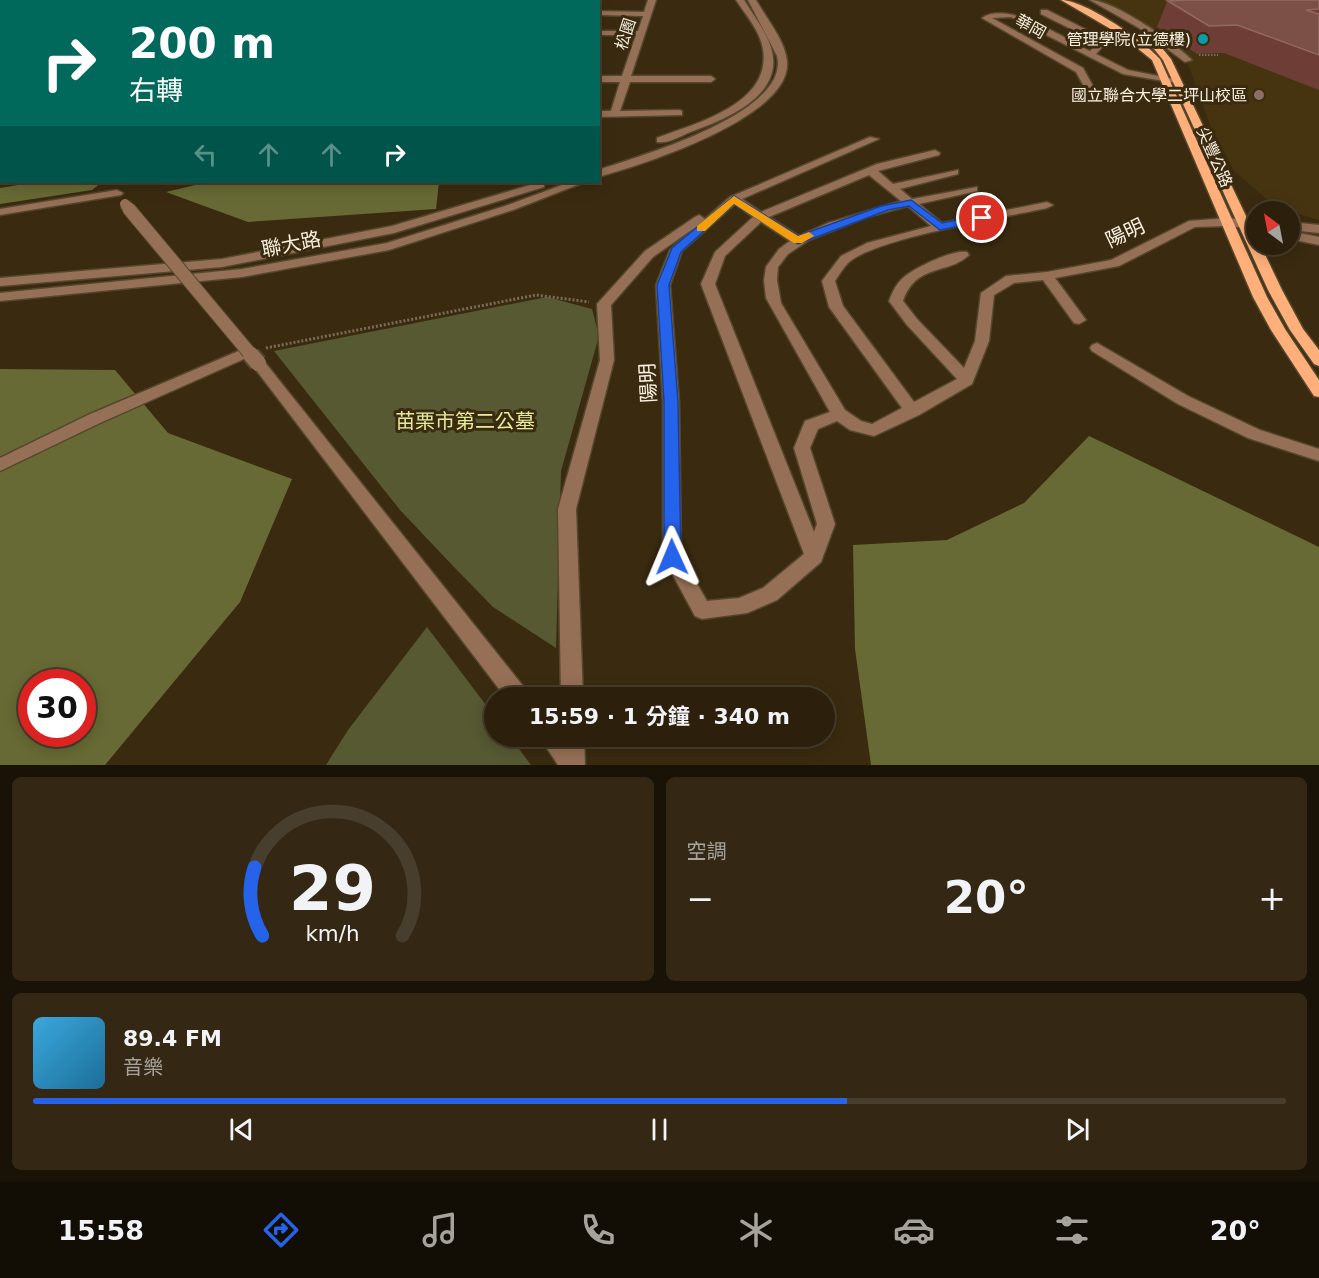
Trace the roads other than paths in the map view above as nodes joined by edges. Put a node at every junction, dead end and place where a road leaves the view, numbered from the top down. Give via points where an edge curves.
1 (652, 0) edge
2 (740, 0) edge
3 (752, 0) edge
4 (1065, 0) edge
5 (1083, 0) edge
6 (1094, 0) edge
7 (1044, 12) dead end
8 (600, 13) edge
9 (647, 14) junction
10 (600, 33) edge
11 (641, 33) junction
12 (1090, 54) junction
13 (1188, 60) dead end
14 (600, 79) edge
15 (626, 79) junction
16 (711, 79) dead end
17 (1163, 79) junction
18 (1175, 80) junction
19 (1089, 88) dead end
20 (615, 112) junction
21 (679, 113) dead end
22 (600, 114) edge
23 (874, 139) dead end
24 (935, 153) dead end
25 (600, 164) edge
26 (870, 170) junction
27 (954, 172) dead end
28 (600, 173) edge
29 (124, 183) edge
30 (548, 183) edge
31 (576, 183) edge
32 (893, 187) junction
33 (973, 189) dead end
34 (121, 199) junction
35 (734, 199) junction
36 (911, 203) junction
37 (1047, 205) dead end
38 (0, 212) edge
39 (1246, 213) edge
40 (761, 216) junction
41 (1227, 222) junction
42 (1246, 225) edge
43 (940, 227) junction
44 (1300, 227) edge
45 (1319, 229) edge
46 (1300, 237) edge
47 (798, 241) junction
48 (1319, 241) edge
49 (963, 255) dead end
50 (1264, 255) edge
51 (1047, 276) junction
52 (0, 282) edge
53 (0, 297) edge
54 (1079, 320) dead end
55 (1097, 348) dead end
56 (253, 358) junction
57 (1319, 361) edge
58 (967, 380) junction
59 (1319, 392) edge
60 (913, 411) junction
61 (839, 414) junction
62 (1319, 456) edge
63 (0, 465) edge
64 (814, 557) junction
65 (510, 687) edge
66 (572, 687) edge
67 (559, 747) edge
68 (573, 747) edge
69 (573, 765) edge

1 - 9 street, 松園
2 - 25 street via 767,48 769,59 765,78 748,101 714,120
3 - 28 street via 784,62 780,81 764,100 739,119 697,138
4 - 17 main road, 尖豐公路 via 1140,44 1156,59
5 - 18 main road, 尖豐公路 via 1151,40 1167,59
6 - 13 street via 1142,26
7 - 12 street, 華岡 via 1095,38 1099,46
8 - 9 street
9 - 11 street, 松園
10 - 11 street
11 - 15 street, 松園
12 - 17 street, 華岡 via 1126,72
12 - 19 street, 華岡 via 1012,15 986,18 1080,70
14 - 15 street
15 - 16 street
15 - 20 street, 松園
17 - 18 street, 華岡
17 - 41 main road, 尖豐公路
18 - 39 main road, 尖豐公路
20 - 21 street
20 - 22 street
23 - 35 street, 陽明
24 - 26 street
26 - 32 street
26 - 40 street
27 - 32 street
29 - 34 street
30 - 52 street, 聯大路 via 394,229 222,263
31 - 53 street, 聯大路 via 378,248 242,273
32 - 36 street
33 - 36 street
34 - 38 street
34 - 56 street, bridge
35 - 40 street
35 - 64 street, 陽明 via 676,250 663,285 671,402 672,557 702,610 740,607 770,594
35 - 66 street via 649,254 604,304 607,360 567,509
36 - 43 street
36 - 47 street via 885,208
37 - 43 street
40 - 47 street
40 - 64 street via 719,255 708,284 730,348 788,481
41 - 42 street, 陽明
41 - 51 street, 陽明 via 1193,224 1115,263
41 - 59 main road, 尖豐公路 via 1260,297
43 - 60 street via 871,246 845,259 828,281 836,307
44 - 45 street
46 - 48 street
47 - 61 street via 772,266 769,284 774,303
49 - 58 street via 914,274 898,288 896,301
50 - 57 main road, 尖豐公路 via 1281,300
51 - 54 street
51 - 58 street, 陽明 via 1011,279 988,293 982,341
55 - 62 street via 1183,400 1254,434
56 - 63 street via 94,418
56 - 65 street
58 - 60 street
60 - 61 street via 873,430 856,426
61 - 64 street, 陽明 via 811,425 802,448 826,524
67 - 69 street
68 - 69 street

